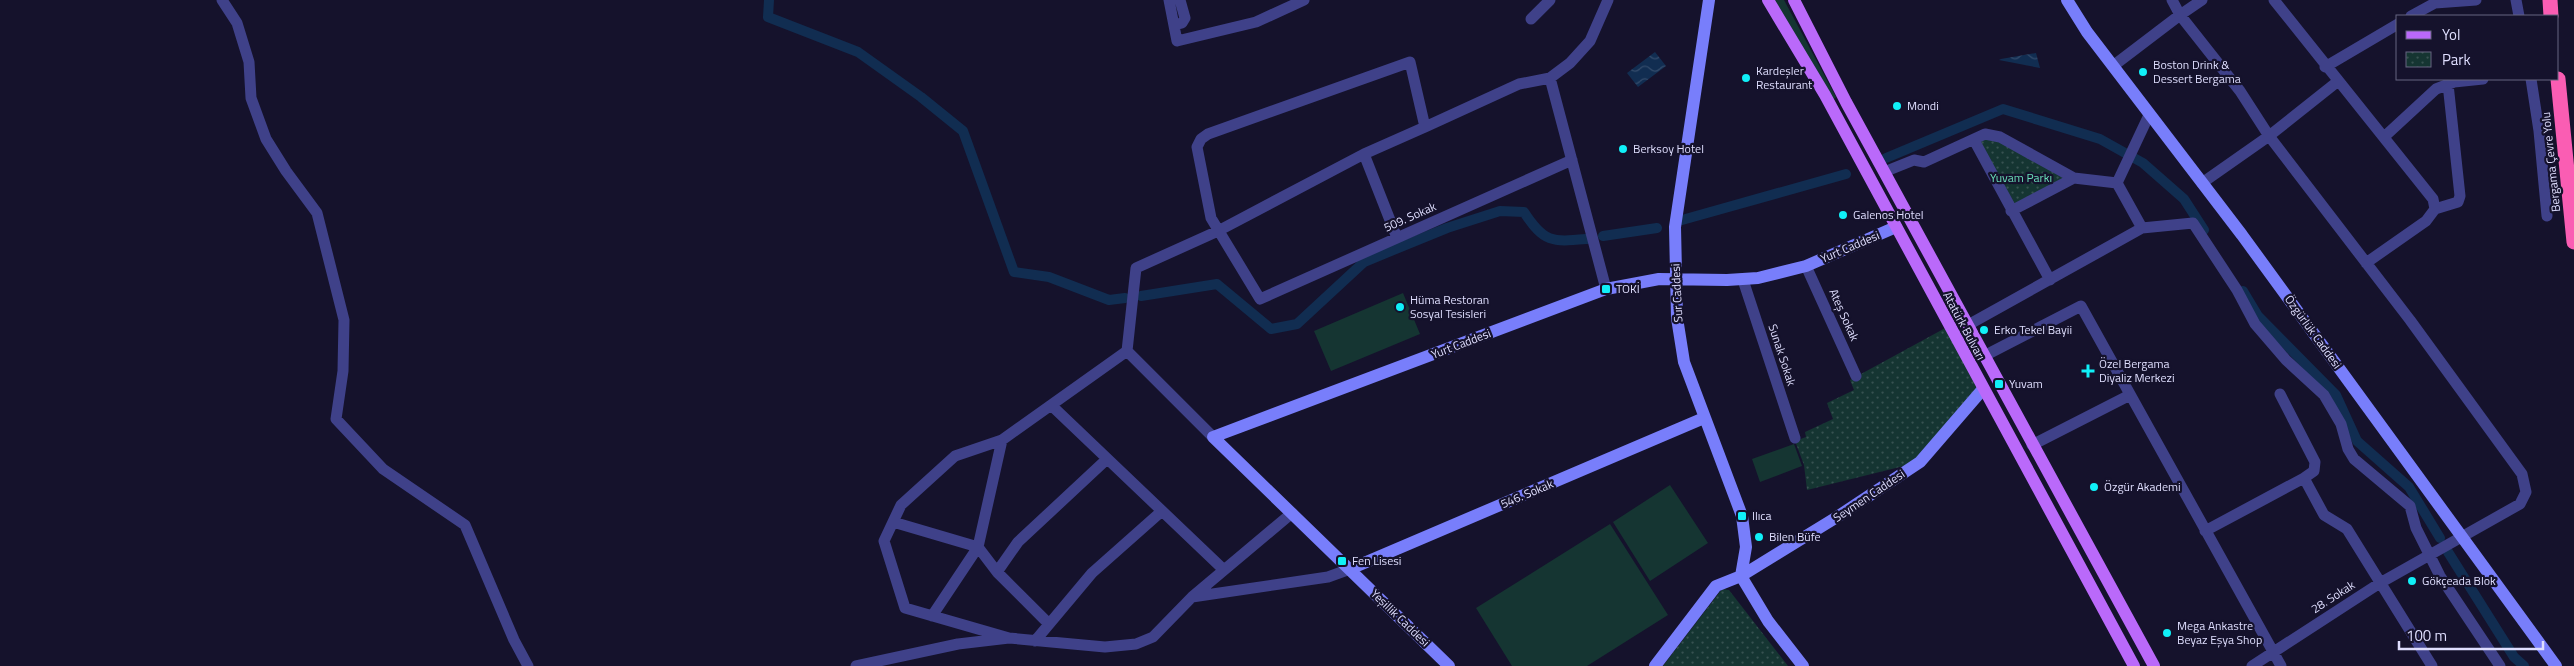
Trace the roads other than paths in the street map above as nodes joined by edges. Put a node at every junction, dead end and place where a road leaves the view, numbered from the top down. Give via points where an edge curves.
1 (222, 0) edge
2 (1169, 0) edge
3 (1180, 0) edge
4 (1304, 0) edge
5 (1550, 0) edge
6 (1608, 0) edge
7 (1709, 0) edge
8 (1768, 0) edge
9 (1794, 0) edge
10 (2067, 0) edge
11 (2172, 0) edge
12 (2202, 0) edge
13 (2274, 0) edge
14 (2476, 0) edge
15 (2516, 0) edge
16 (2550, 0) edge
17 (2434, 1) edge
18 (2180, 15) junction
19 (2413, 15) edge
20 (2519, 15) edge
21 (2551, 15) edge
22 (1531, 20) dead end
23 (1174, 25) junction
24 (2396, 25) edge
25 (2113, 66) junction
26 (2325, 67) junction
27 (1550, 78) junction
28 (2477, 80) edge
29 (2531, 80) edge
30 (2558, 80) edge
31 (2337, 82) junction
32 (2448, 84) junction
33 (2149, 115) junction
34 (1425, 127) junction
35 (2269, 136) junction
36 (2384, 137) junction
37 (1974, 140) junction
38 (1364, 154) junction
39 (1572, 160) junction
40 (1884, 172) junction
41 (2074, 178) junction
42 (2117, 183) junction
43 (2202, 183) junction
44 (2435, 208) junction
45 (2011, 211) junction
46 (2547, 216) dead end
47 (1896, 227) junction
48 (2142, 228) junction
49 (1218, 231) junction
50 (1397, 238) junction
51 (2574, 242) edge
52 (2366, 263) junction
53 (1806, 266) junction
54 (1676, 280) junction
55 (1743, 280) junction
56 (2050, 280) junction
57 (1606, 289) junction
58 (1968, 326) junction
59 (1127, 351) junction
60 (1984, 356) junction
61 (1856, 376) dead end
62 (1983, 389) junction
63 (2280, 394) dead end
64 (2130, 395) junction
65 (1051, 405) junction
66 (1704, 418) junction
67 (1213, 437) junction
68 (1795, 438) dead end
69 (1002, 440) junction
70 (2032, 445) junction
71 (1107, 459) junction
72 (2304, 478) junction
73 (1162, 511) junction
74 (1292, 513) junction
75 (893, 522) junction
76 (2205, 531) junction
77 (2462, 535) junction
78 (978, 547) junction
79 (2430, 553) junction
80 (1350, 569) junction
81 (1224, 570) junction
82 (997, 572) junction
83 (1741, 576) junction
84 (2380, 583) junction
85 (1192, 597) junction
86 (932, 616) junction
87 (1049, 624) junction
88 (1009, 638) junction
89 (1035, 641) junction
90 (2272, 652) junction
91 (1444, 665) edge
92 (528, 666) edge
93 (856, 666) edge
94 (1656, 666) edge
95 (1803, 666) edge
96 (2134, 666) edge
97 (2154, 666) edge
98 (2252, 666) edge
99 (2281, 666) edge
100 (2432, 666) edge
101 (2500, 666) edge
102 (2556, 666) edge

1 - 92 street via 237,23 249,62 251,98 266,138 317,212 344,320 343,372 336,419 382,469 465,525
2 - 23 street
3 - 23 street via 1185,18 1182,23
4 - 23 street via 1256,22 1177,42
5 - 22 street
6 - 27 street via 1590,41 1570,63
7 - 54 main road, Sur Caddesi via 1675,227
8 - 47 main road, Atatürk Bulvarı
9 - 40 main road, Atatürk Bulvarı
10 - 25 main road, Özgürlük Caddesi
11 - 18 street, 28. Sokak
12 - 18 street
13 - 26 street
14 - 17 street
15 - 20 street
16 - 21 highway
17 - 19 street
18 - 25 street
18 - 35 street, 28. Sokak via 2240,91
24 - 26 street
25 - 33 main road, Özgürlük Caddesi
26 - 31 street
27 - 34 street via 1519,84
27 - 39 street
28 - 32 street
29 - 46 street via 2540,131
30 - 51 highway, Bergama Çevre Yolu
31 - 35 street
31 - 36 street
32 - 36 street via 2436,89
32 - 44 street via 2460,196 2458,202
33 - 42 street
33 - 43 main road, Özgürlük Caddesi
34 - 38 street
34 - 49 street via 1410,62 1208,134 1200,139 1197,147 1206,202
35 - 43 street
35 - 52 street, 28. Sokak
36 - 44 street via 2432,199
37 - 40 street via 1924,162 1914,160
37 - 41 street via 1985,134 2000,137
37 - 45 street
38 - 49 street
38 - 50 street
39 - 50 street, 509. Sokak
39 - 57 street
40 - 58 main road, Atatürk Bulvarı
41 - 42 street
41 - 45 street
42 - 48 street
43 - 77 main road, Özgürlük Caddesi
44 - 52 street via 2426,221
45 - 56 street
47 - 53 main road, Yurt Caddesi
47 - 62 main road, Atatürk Bulvarı
48 - 56 street
48 - 79 street via 2192,223 2237,290 2255,324 2286,360 2324,395 2341,424 2354,459 2410,506 2416,528
49 - 50 street, 509. Sokak via 1260,299
49 - 59 street via 1136,268
52 - 77 street, 28. Sokak via 2522,474 2526,492 2520,504
53 - 55 main road, Yurt Caddesi
53 - 61 street, Ateş Sokak
54 - 55 main road, Yurt Caddesi
54 - 57 main road, Yurt Caddesi via 1660,279
54 - 66 main road, Sur Caddesi via 1676,318 1684,362
55 - 68 street, Sunak Sokak
56 - 58 street
57 - 67 main road, Yurt Caddesi
58 - 60 main road, Atatürk Bulvarı
59 - 65 street
59 - 67 street
60 - 64 street via 2081,306
60 - 70 main road, Atatürk Bulvarı
62 - 83 main road, Seymen Caddesi via 1920,462
62 - 96 main road, Atatürk Bulvarı
63 - 72 street via 2315,462 2314,471
64 - 70 street
64 - 76 street
65 - 69 street
65 - 71 street
66 - 80 main road, 546. Sokak
66 - 83 main road, Sur Caddesi via 1742,516 1746,547
67 - 74 main road
69 - 75 street via 955,456 901,506
69 - 78 street
70 - 97 main road, Atatürk Bulvarı
71 - 73 street
71 - 82 street via 1018,542
72 - 76 street
72 - 84 street via 2324,515 2347,529
73 - 81 street
73 - 87 street via 1092,573
74 - 80 main road
74 - 81 street
75 - 78 street
75 - 86 street via 884,541 904,608
76 - 90 street
77 - 79 street, 28. Sokak
77 - 102 main road, Özgürlük Caddesi
78 - 82 street
78 - 86 street
79 - 84 street, 28. Sokak
79 - 101 street via 2440,576
80 - 85 street via 1328,577
80 - 91 main road, Yeşillik Caddesi
81 - 85 street
82 - 87 street
83 - 94 main road, Seymen Caddesi via 1716,586
83 - 95 main road via 1768,621
84 - 90 street, 28. Sokak
84 - 100 street
85 - 89 street via 1153,637 1136,644 1105,647
86 - 88 street
87 - 89 street
88 - 89 street
88 - 93 street via 958,644
90 - 98 street, 28. Sokak
90 - 99 street

